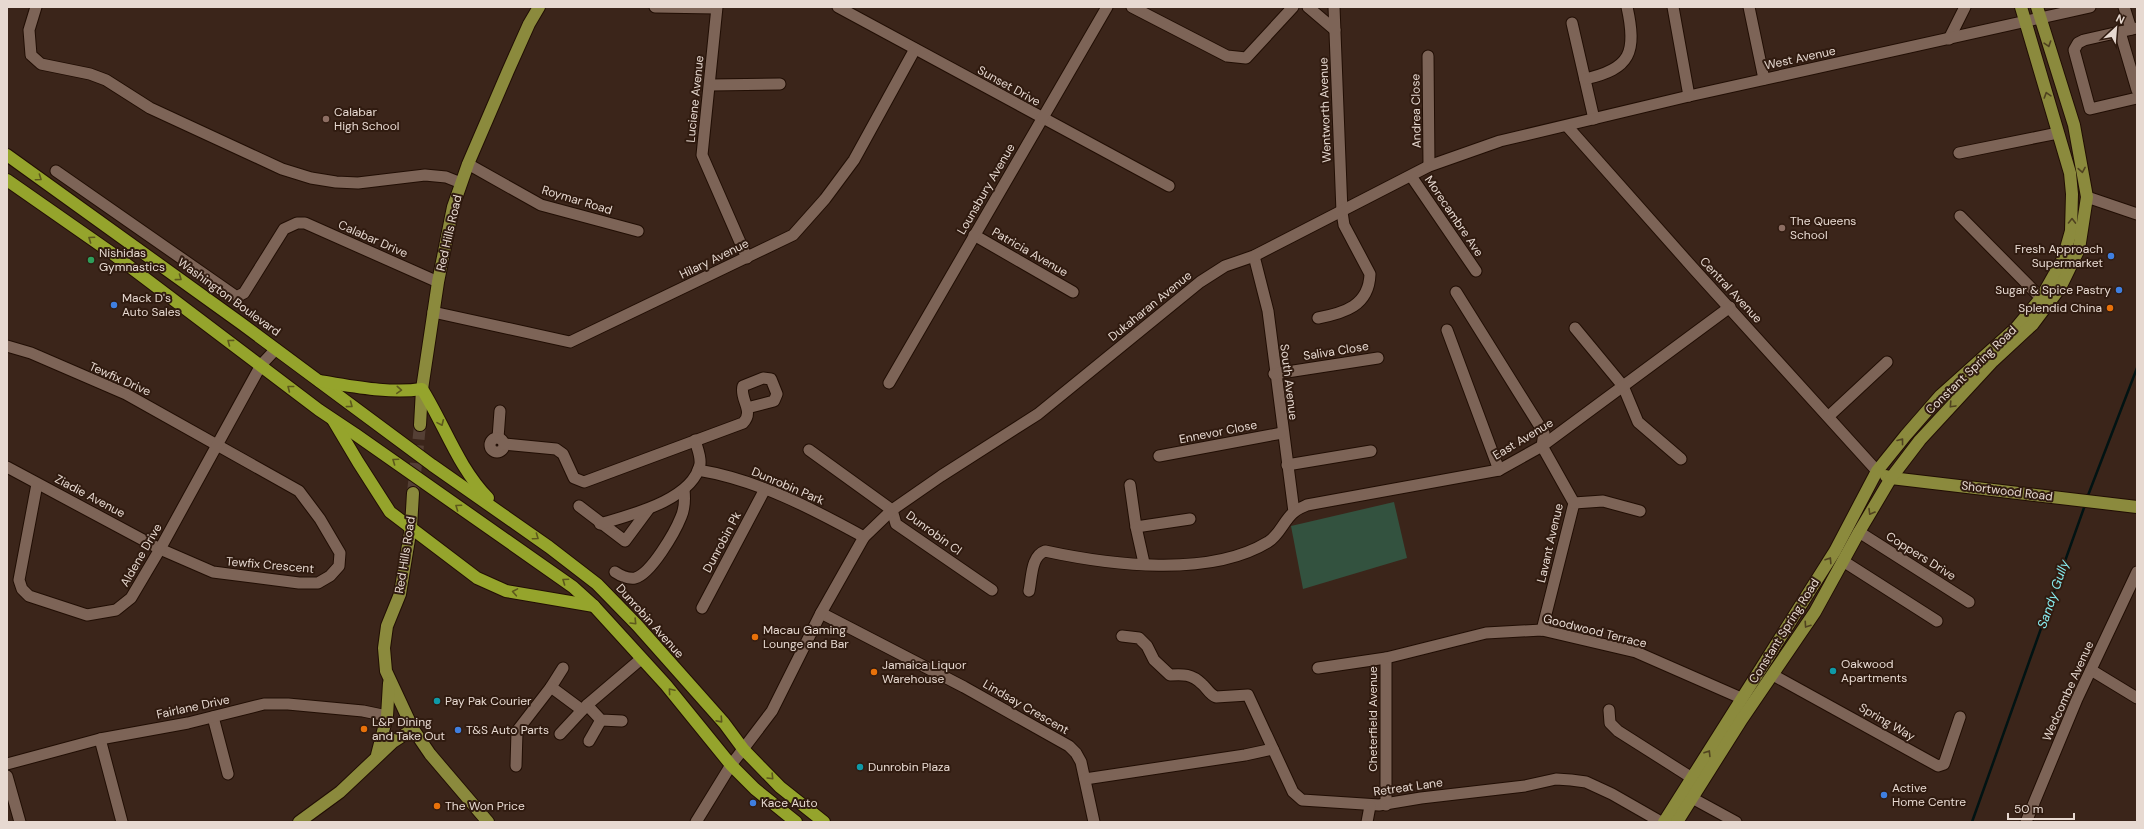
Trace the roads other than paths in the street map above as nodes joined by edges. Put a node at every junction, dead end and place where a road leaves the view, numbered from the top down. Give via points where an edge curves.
1 (36, 7) edge
2 (539, 7) edge
3 (655, 7) edge
4 (838, 7) edge
5 (1107, 7) edge
6 (1132, 7) edge
7 (1293, 7) edge
8 (1308, 7) edge
9 (1334, 7) edge
10 (1627, 7) edge
11 (1673, 7) edge
12 (1749, 7) edge
13 (1965, 7) edge
14 (2021, 7) edge
15 (2037, 7) edge
16 (2090, 7) edge
17 (2124, 7) edge
18 (717, 8) edge
19 (2040, 19) junction
20 (2025, 22) junction
21 (1572, 23) dead end
22 (1335, 30) junction
23 (2130, 30) edge
24 (1949, 39) junction
25 (915, 49) junction
26 (1428, 56) dead end
27 (1585, 79) junction
28 (1764, 79) junction
29 (780, 84) dead end
30 (710, 85) junction
31 (2137, 90) edge
32 (1689, 96) junction
33 (2137, 98) edge
34 (1041, 119) junction
35 (1594, 119) junction
36 (1567, 126) junction
37 (2058, 133) junction
38 (1958, 153) dead end
39 (7, 155) edge
40 (468, 164) junction
41 (1430, 166) junction
42 (56, 171) dead end
43 (1411, 176) junction
44 (7, 180) edge
45 (461, 183) junction
46 (1169, 186) dead end
47 (2087, 197) junction
48 (1342, 212) junction
49 (2137, 214) edge
50 (1960, 216) dead end
51 (638, 231) dead end
52 (974, 236) junction
53 (1254, 256) junction
54 (747, 258) junction
55 (1476, 271) dead end
56 (438, 282) junction
57 (1073, 292) dead end
58 (1456, 292) dead end
59 (2041, 298) junction
60 (1730, 307) junction
61 (433, 312) junction
62 (1318, 318) dead end
63 (1575, 328) dead end
64 (1447, 330) dead end
65 (7, 346) edge
66 (276, 349) junction
67 (1378, 358) dead end
68 (1887, 362) dead end
69 (261, 365) junction
70 (1274, 374) junction
71 (319, 381) junction
72 (888, 383) dead end
73 (1624, 386) junction
74 (422, 389) junction
75 (747, 408) dead end
76 (500, 411) dead end
77 (1829, 416) junction
78 (333, 419) junction
79 (420, 426) tunnel mouth
80 (1282, 433) junction
81 (695, 440) junction
82 (218, 444) junction
83 (1542, 446) junction
84 (809, 450) dead end
85 (1371, 451) dead end
86 (1159, 456) dead end
87 (1681, 459) dead end
88 (432, 465) joint
89 (1287, 465) junction
90 (7, 467) edge
91 (698, 470) junction
92 (1499, 470) junction
93 (1877, 471) junction
94 (1891, 478) junction
95 (37, 484) junction
96 (1130, 485) dead end
97 (765, 489) junction
98 (684, 490) junction
99 (413, 493) tunnel mouth
100 (1574, 503) junction
101 (578, 506) dead end
102 (2137, 507) edge
103 (648, 510) junction
104 (892, 510) junction
105 (1294, 512) junction
106 (1640, 512) dead end
107 (504, 515) junction
108 (1190, 519) dead end
109 (600, 524) junction
110 (411, 527) junction
111 (1136, 527) junction
112 (1858, 532) junction
113 (864, 537) junction
114 (160, 549) junction
115 (1843, 561) junction
116 (1144, 564) junction
117 (615, 572) dead end
118 (2137, 572) edge
119 (992, 590) dead end
120 (1029, 591) dead end
121 (1969, 602) dead end
122 (594, 606) junction
123 (702, 608) dead end
124 (821, 613) junction
125 (1938, 621) dead end
126 (1542, 630) junction
127 (1122, 636) dead end
128 (1386, 658) junction
129 (641, 659) junction
130 (563, 668) dead end
131 (1318, 668) dead end
132 (2090, 670) junction
133 (1773, 675) junction
134 (390, 682) junction
135 (550, 687) junction
136 (1741, 698) junction
137 (2137, 698) edge
138 (402, 707) junction
139 (585, 707) junction
140 (1609, 710) dead end
141 (387, 716) junction
142 (213, 717) junction
143 (1960, 717) dead end
144 (602, 720) junction
145 (622, 721) dead end
146 (413, 729) junction
147 (560, 734) dead end
148 (400, 735) junction
149 (100, 739) junction
150 (589, 741) dead end
151 (1273, 749) junction
152 (744, 750) junction
153 (377, 756) junction
154 (7, 764) edge
155 (731, 765) junction
156 (516, 766) dead end
157 (228, 774) dead end
158 (7, 776) edge
159 (1692, 778) junction
160 (1085, 779) junction
161 (1692, 798) junction
162 (1386, 805) junction
163 (1370, 806) junction
164 (20, 822) edge
165 (122, 822) edge
166 (299, 822) edge
167 (488, 822) edge
168 (696, 822) edge
169 (796, 822) edge
170 (824, 822) edge
171 (1094, 822) edge
172 (1367, 822) edge
173 (1661, 822) edge
174 (1664, 822) edge
175 (1677, 822) edge
176 (1736, 822) edge
177 (2026, 822) edge

1 - 45 street via 29,30 31,55 41,64 90,74 106,80 150,108 282,169 336,182 358,183 425,175 446,177
2 - 40 main road, Red Hills Road via 529,24
3 - 18 street
4 - 25 street, Sunset Drive
5 - 34 street, Lounsbury Avenue
6 - 7 street via 1227,56 1246,58
8 - 22 street
9 - 22 street, Wentworth Avenue
10 - 27 street via 1630,46 1625,60 1622,65 1607,73
11 - 32 street
12 - 28 street
13 - 24 street
14 - 20 main road, Constant Spring Road
15 - 19 main road, Constant Spring Road
16 - 19 street, West Avenue
17 - 23 street
18 - 30 street, Luciene Avenue
19 - 20 street, West Avenue
19 -> 47 main road, Constant Spring Road via 2074,125
20 - 24 street, West Avenue
37 -> 20 main road, Constant Spring Road
21 - 27 street
22 - 48 street, Wentworth Avenue
23 - 31 street
23 - 33 street via 2084,40 2078,43 2074,50 2090,109
24 - 28 street, West Avenue
25 - 34 street, Sunset Drive
25 - 54 street, Hilary Avenue via 854,160 825,199 793,235
26 - 41 street, Andrea Close
27 - 35 street
28 - 32 street, West Avenue
29 - 30 street
30 - 54 street, Luciene Avenue via 702,155
32 - 35 street, West Avenue
34 - 46 street, Sunset Drive
34 - 52 street, Lounsbury Avenue
35 - 36 street, West Avenue
36 - 41 street, Dukaharan Avenue via 1500,141
36 - 60 street, Central Avenue
37 - 38 street
59 -> 37 main road, Constant Spring Road via 2063,259 2072,231 2070,172
39 -> 66 highway, Washington Boulevard
40 - 45 main road, Red Hills Road
40 - 51 street, Roymar Road via 541,205
41 - 43 street, Dukaharan Avenue
42 - 56 street, Calabar Drive via 231,294 238,296 244,293 284,229 297,223 304,223
43 - 48 street, Dukaharan Avenue
43 - 55 street, Morecambre Ave
69 -> 44 highway via 112,254
45 - 56 main road, Red Hills Road via 453,207
47 - 49 street
47 -> 94 main road, Constant Spring Road via 2079,249 2060,288 2034,324 1993,361 1920,440
48 - 53 street, Dukaharan Avenue
48 - 62 street, Wentworth Avenue via 1344,225 1370,274 1370,281 1361,300 1353,308 1344,313
50 - 59 street
52 - 57 street, Patricia Avenue
52 - 72 street, Lounsbury Avenue
53 - 70 street, South Avenue via 1268,311
53 - 104 street, Dukaharan Avenue via 1225,266 1200,282 1038,414
54 - 61 street, Hilary Avenue via 570,342
56 - 61 main road, Red Hills Road
58 - 83 street via 1544,433
93 -> 59 main road, Constant Spring Road via 1940,396 2016,328
60 - 73 street, East Avenue
60 - 77 street, Central Avenue
61 - 74 main road, Red Hills Road
63 - 73 street
64 - 92 street
65 - 82 street, Tewfix Drive via 31,353 126,394
66 - 69 street, Aldene Drive
66 - 71 highway, Washington Boulevard
67 - 70 street, Saliva Close
68 - 77 street
78 -> 69 highway
69 - 82 street, Aldene Drive
70 - 80 street, South Avenue
71 -> 74 highway via 413,391
71 -> 88 highway, Washington Boulevard
73 - 83 street, East Avenue
73 - 87 street via 1638,422
74 - 79 main road, Red Hills Road
74 -> 107 highway via 468,475
75 - 81 street via 748,416 743,423
76 - 81 street via 501,441 560,451 574,478 580,482
77 - 93 street, Central Avenue
78 - 110 highway via 390,512
122 -> 78 highway via 573,587
80 - 86 street, Ennevor Close
80 - 89 street, South Avenue
81 - 91 street via 700,454
82 - 114 street, Aldene Drive
82 - 114 street, Tewfix Crescent via 299,491 320,519 340,553 339,566 330,576 318,583 299,583 213,572
83 - 92 street, East Avenue
83 - 100 street, Lavant Avenue
84 - 104 street, Dunrobin Cl
85 - 89 street
88 - 107 highway, Dunrobin Avenue
89 - 105 street, South Avenue
90 - 95 street, Ziadie Avenue
91 - 97 street, Dunrobin Park
91 - 98 street
92 - 105 street, East Avenue via 1307,505
93 - 94 main road, Shortwood Road
136 -> 93 main road, Constant Spring Road via 1835,551
94 - 102 main road, Shortwood Road
94 -> 112 main road, Constant Spring Road
95 - 114 street, Ziadie Avenue
95 - 114 street, Aldene Drive via 19,580 22,589 29,596 87,615 116,610 131,598
96 - 111 street
97 - 113 street, Dunrobin Park via 823,514
97 - 123 street, Dunrobin Pk
98 - 103 street
98 - 117 street via 682,516 650,567 636,578 622,577
99 - 110 main road, Red Hills Road
100 - 106 street via 1603,501
100 - 126 street, Lavant Avenue
101 - 109 street
103 - 109 street
103 - 109 street via 625,540
104 - 113 street, Dukaharan Avenue
104 - 119 street, Dunrobin Cl via 896,524
105 - 116 street via 1270,542 1237,557 1195,565
107 -> 152 highway, Dunrobin Avenue via 597,584 724,723
108 - 111 street
122 -> 110 highway via 506,591 477,578
110 - 134 main road, Red Hills Road via 407,538 400,594 387,626 386,672
111 - 116 street
112 - 115 main road, Constant Spring Road
112 - 121 street, Coppers Drive
113 - 124 street, Dukaharan Avenue
115 - 125 street
115 -> 133 main road, Constant Spring Road via 1815,612
116 - 120 street via 1105,562 1045,551 1035,558
118 - 132 street, Wedcombe Avenue
122 - 129 highway
124 - 152 street via 772,710
124 - 160 street, Lindsay Crescent via 964,687 1069,746 1081,762
126 - 128 street, Goodwood Terrace via 1486,633
126 - 136 street, Goodwood Terrace via 1636,652
127 - 151 street, Retreat Lane via 1139,638 1147,646 1154,660 1170,675 1187,674 1202,684 1211,695 1216,697 1248,694
128 - 131 street, Goodwood Terrace
128 - 162 street, Cheterfield Avenue
129 - 139 street
155 -> 129 highway via 666,685
130 - 135 street
132 - 137 street
132 - 177 street, Wedcombe Avenue
133 - 143 street, Spring Way via 1938,766 1944,764
133 - 161 main road, Constant Spring Road
134 - 138 main road, Red Hills Road
134 - 141 main road
135 - 139 street
135 - 156 street via 517,731
159 -> 136 main road, Constant Spring Road
138 - 141 main road
138 - 146 main road, Red Hills Road
139 - 144 street
139 - 147 street
140 - 159 street via 1610,723 1618,731
141 - 142 street, Fairlane Drive via 363,711 276,703
141 - 148 main road via 390,724
141 - 153 main road
142 - 149 street, Fairlane Drive
142 - 157 street
144 - 145 street
144 - 150 street
146 - 148 main road
146 - 167 main road, Red Hills Road via 430,754
148 - 153 main road
149 - 154 street, Fairlane Drive
149 - 165 street
151 - 160 street
151 - 163 street, Retreat Lane via 1293,792 1302,800
152 - 155 street
152 -> 170 highway, Dunrobin Avenue via 780,787
153 - 166 main road via 340,792
155 - 168 street
155 - 169 highway via 755,789
158 - 164 street
159 - 174 main road, Constant Spring Road
160 - 171 street, Lindsay Crescent
161 - 175 main road, Constant Spring Road
161 - 176 street
162 - 163 street, Retreat Lane
162 - 173 street, Retreat Lane via 1421,798 1526,786 1556,779 1586,782
163 - 172 street

